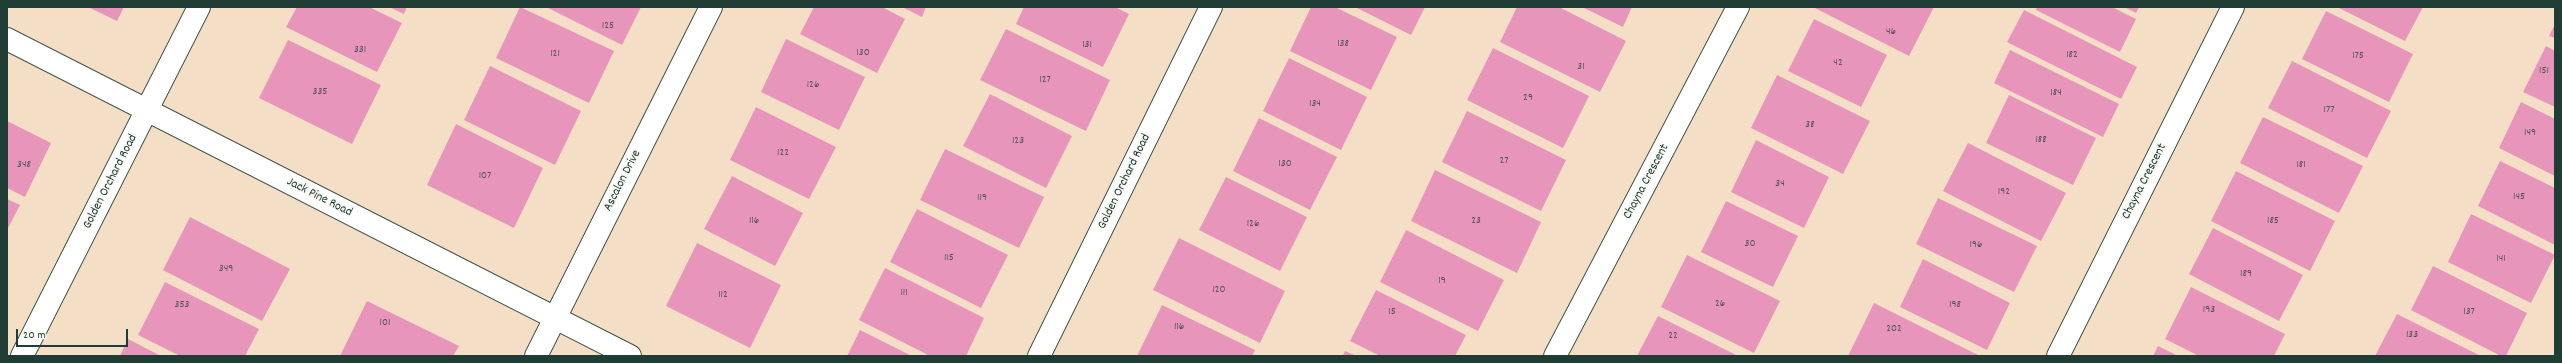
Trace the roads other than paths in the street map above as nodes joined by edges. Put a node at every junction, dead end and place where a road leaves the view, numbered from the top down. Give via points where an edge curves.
1 (199, 7) edge
2 (711, 7) edge
3 (1211, 7) edge
4 (1738, 7) edge
5 (2233, 7) edge
6 (7, 39) edge
7 (148, 110) junction
8 (553, 318) junction
9 (22, 356) edge
10 (536, 356) edge
11 (630, 356) edge
12 (1039, 356) edge
13 (1555, 356) edge
14 (2058, 356) edge

1 - 7 street, Golden Orchard Road
2 - 8 street, Ascalon Drive
3 - 12 street, Golden Orchard Road
4 - 13 street, Chayna Crescent
5 - 14 street, Chayna Crescent
6 - 7 street, Jack Pine Road
7 - 8 street, Jack Pine Road
7 - 9 street, Golden Orchard Road
8 - 10 street, Ascalon Drive
8 - 11 street, Jack Pine Road

